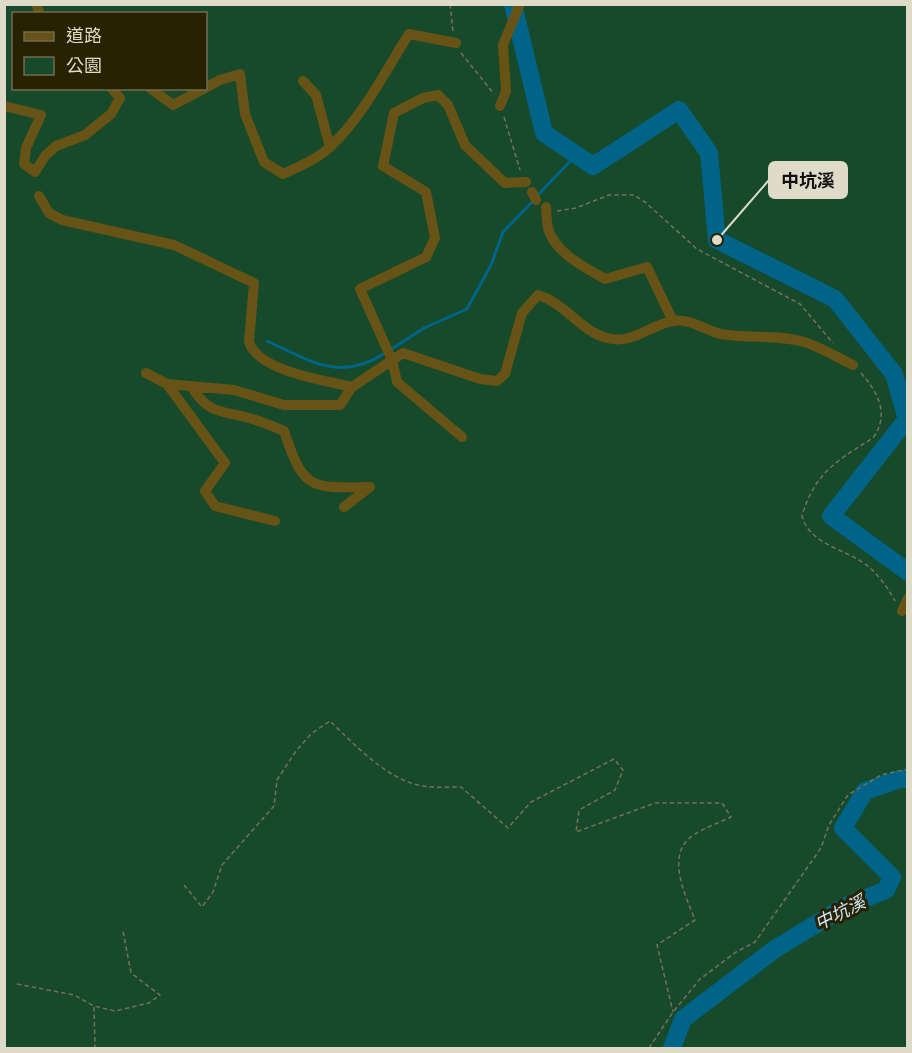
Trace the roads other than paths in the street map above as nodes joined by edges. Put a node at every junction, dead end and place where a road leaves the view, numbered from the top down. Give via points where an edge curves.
1 (520, 4) edge
2 (456, 43) road end
3 (303, 81) dead end
4 (207, 87) edge
5 (113, 90) edge
6 (153, 90) edge
7 (201, 90) edge
8 (4, 106) edge
9 (500, 106) road end
10 (330, 147) junction
11 (531, 191) road end
12 (39, 196) dead end
13 (546, 207) road end
14 (673, 321) junction
15 (392, 359) junction
16 (854, 365) road end
17 (146, 373) dead end
18 (167, 384) junction
19 (191, 386) junction
20 (352, 387) junction
21 (462, 438) dead end
22 (344, 507) dead end
23 (275, 521) dead end
24 (908, 598) edge
25 (902, 610) road end

1 - 9 street via 503,45 506,91
2 - 10 street via 409,34 352,123
3 - 10 street via 316,95
4 - 10 street via 240,74 245,114 264,162 283,174
5 - 8 street via 120,98 111,114 85,135 56,146 35,172 24,164 26,148 41,115
6 - 7 street via 173,105
11 - 15 street via 506,183 465,145 448,105 438,95 394,113 383,166 426,192 435,238 426,257 360,289
12 - 20 street via 49,213 62,220 174,245 254,283 251,350 279,369
13 - 14 street via 549,231 580,265 605,279 647,267
14 - 15 street via 631,338 609,339 591,332 549,298 538,295 522,314 505,374 497,381 403,353
14 - 16 street via 722,334 804,342
15 - 20 street
15 - 21 street via 397,382
17 - 18 street
18 - 19 street
18 - 23 street via 225,463 205,491 215,506
19 - 20 street via 234,390 284,405 340,405
19 - 22 street via 199,400 215,412 251,418 284,431 296,466 309,482 332,488 370,488
24 - 25 street

